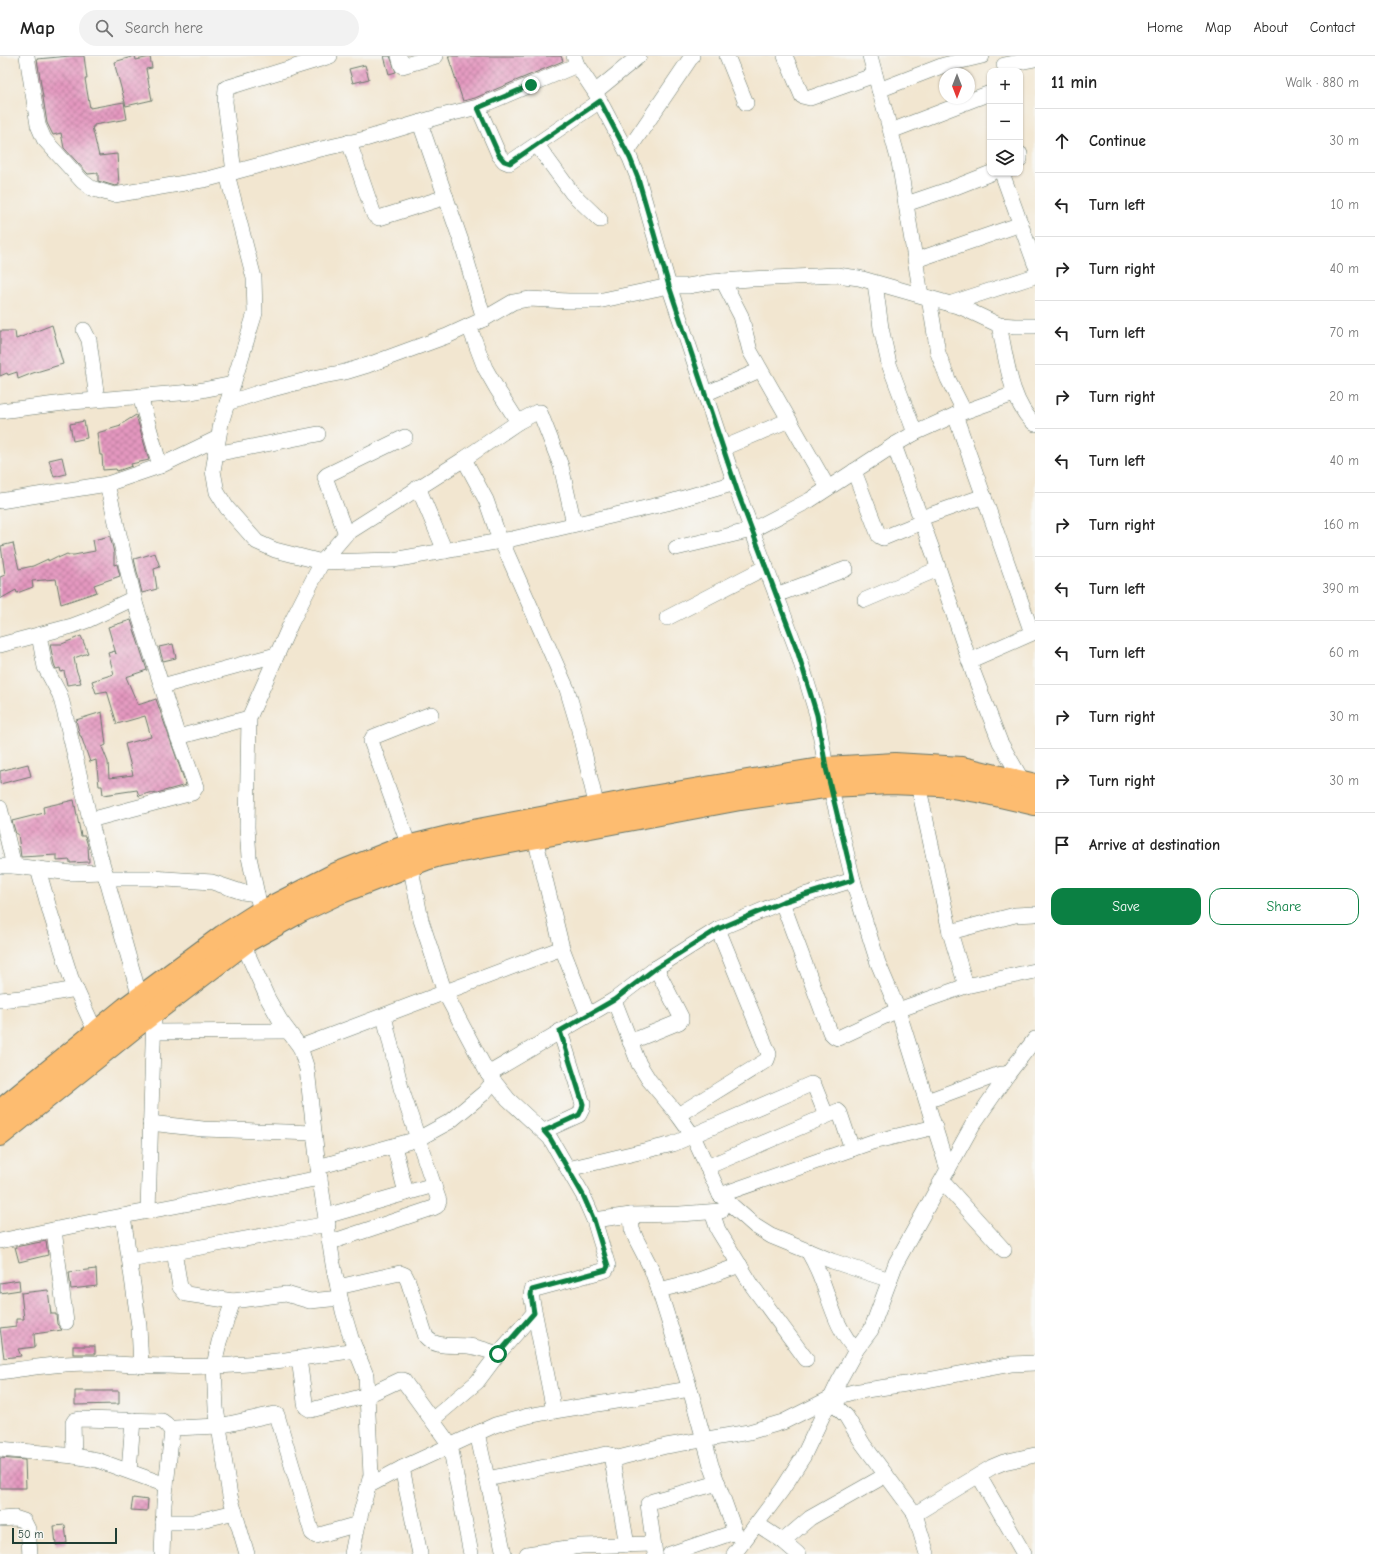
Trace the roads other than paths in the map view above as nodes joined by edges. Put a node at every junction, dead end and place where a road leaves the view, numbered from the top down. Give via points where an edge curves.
1 (27, 56) edge
2 (330, 56) edge
3 (399, 56) edge
4 (436, 56) edge
5 (639, 56) edge
6 (692, 56) edge
7 (726, 56) edge
8 (785, 56) edge
9 (870, 56) edge
10 (982, 56) edge
11 (1035, 59) edge
12 (576, 60) edge
13 (1004, 64) edge
14 (875, 75) junction
15 (880, 90) junction
16 (987, 94) edge
17 (598, 96) junction
18 (746, 103) dead end
19 (478, 108) junction
20 (420, 123) junction
21 (891, 131) junction
22 (349, 142) junction
23 (537, 145) junction
24 (627, 152) junction
25 (230, 173) junction
26 (987, 175) edge
27 (1003, 176) edge
28 (446, 197) junction
29 (906, 204) junction
30 (600, 220) dead end
31 (1021, 224) junction
32 (916, 260) junction
33 (1035, 264) edge
34 (1035, 274) edge
35 (723, 282) junction
36 (875, 283) junction
37 (669, 286) junction
38 (925, 297) junction
39 (949, 304) junction
40 (484, 319) junction
41 (999, 325) junction
42 (469, 326) junction
43 (1035, 326) edge
44 (84, 330) dead end
45 (760, 370) junction
46 (233, 384) junction
47 (705, 394) junction
48 (1014, 394) junction
49 (140, 396) junction
50 (97, 400) junction
51 (228, 403) junction
52 (0, 410) edge
53 (960, 413) junction
54 (788, 420) junction
55 (518, 422) junction
56 (1035, 424) edge
57 (915, 433) junction
58 (318, 434) dead end
59 (405, 437) dead end
60 (218, 438) junction
61 (894, 445) junction
62 (723, 448) junction
63 (215, 454) junction
64 (464, 459) junction
65 (160, 466) junction
66 (854, 471) junction
67 (735, 483) junction
68 (107, 484) junction
69 (418, 487) junction
70 (828, 488) junction
71 (984, 496) junction
72 (0, 501) edge
73 (921, 520) junction
74 (574, 524) junction
75 (752, 530) junction
76 (346, 534) junction
77 (500, 540) junction
78 (676, 548) dead end
79 (445, 551) junction
80 (322, 562) junction
81 (766, 567) junction
82 (846, 569) dead end
83 (938, 569) junction
84 (776, 595) junction
85 (134, 598) junction
86 (865, 600) dead end
87 (668, 618) dead end
88 (1034, 633) edge
89 (39, 635) junction
90 (0, 645) edge
91 (276, 655) junction
92 (969, 661) junction
93 (162, 686) junction
94 (431, 714) dead end
95 (250, 718) junction
96 (178, 736) junction
97 (828, 777) junction
98 (918, 784) junction
99 (1029, 784) edge
100 (1035, 804) edge
101 (0, 808) edge
102 (597, 808) junction
103 (90, 820) junction
104 (535, 838) junction
105 (409, 855) junction
106 (7, 866) edge
107 (38, 870) junction
108 (105, 875) junction
109 (853, 880) junction
110 (782, 902) junction
111 (259, 904) junction
112 (1035, 914) edge
113 (718, 929) junction
114 (950, 932) junction
115 (243, 944) junction
116 (562, 948) junction
117 (656, 968) junction
118 (1035, 971) edge
119 (966, 986) junction
120 (76, 989) junction
121 (445, 993) junction
122 (0, 1000) edge
123 (614, 1000) junction
124 (898, 1010) junction
125 (149, 1014) junction
126 (588, 1015) junction
127 (384, 1016) junction
128 (288, 1031) junction
129 (560, 1031) junction
130 (96, 1033) junction
131 (1035, 1039) edge
132 (630, 1042) junction
133 (300, 1047) junction
134 (1008, 1074) junction
135 (491, 1078) junction
136 (927, 1101) junction
137 (0, 1111) edge
138 (678, 1115) junction
139 (826, 1115) junction
140 (150, 1124) junction
141 (936, 1127) junction
142 (544, 1131) junction
143 (314, 1133) junction
144 (0, 1135) edge
145 (692, 1136) junction
146 (418, 1139) junction
147 (394, 1146) junction
148 (852, 1149) junction
149 (707, 1167) junction
150 (568, 1169) junction
151 (319, 1173) junction
152 (945, 1176) junction
153 (434, 1185) junction
154 (406, 1193) junction
155 (720, 1195) junction
156 (736, 1209) junction
157 (148, 1211) junction
158 (712, 1212) junction
159 (631, 1215) junction
160 (123, 1216) junction
161 (327, 1220) junction
162 (594, 1220) junction
163 (54, 1230) junction
164 (0, 1241) edge
165 (331, 1242) junction
166 (1004, 1250) dead end
167 (174, 1251) junction
168 (808, 1251) junction
169 (130, 1260) junction
170 (740, 1265) junction
171 (890, 1280) junction
172 (659, 1290) junction
173 (339, 1293) junction
174 (233, 1301) junction
175 (534, 1313) junction
176 (66, 1322) dead end
177 (356, 1350) junction
178 (856, 1350) junction
179 (498, 1354) junction
180 (299, 1359) junction
181 (806, 1359) dead end
182 (1035, 1363) edge
183 (141, 1366) junction
184 (214, 1366) junction
185 (0, 1372) edge
186 (690, 1389) junction
187 (368, 1395) junction
188 (832, 1402) junction
189 (554, 1411) junction
190 (432, 1419) junction
191 (133, 1420) junction
192 (219, 1426) junction
193 (172, 1431) junction
194 (477, 1433) junction
195 (704, 1440) junction
196 (450, 1445) junction
197 (0, 1449) edge
198 (611, 1455) junction
199 (1035, 1455) edge
200 (74, 1456) junction
201 (402, 1468) junction
202 (129, 1471) junction
203 (886, 1475) junction
204 (979, 1476) junction
205 (487, 1479) junction
206 (718, 1483) junction
207 (166, 1485) junction
208 (370, 1485) junction
209 (235, 1512) junction
210 (915, 1514) junction
211 (0, 1520) edge
212 (163, 1522) junction
213 (358, 1524) junction
214 (757, 1524) junction
215 (739, 1537) junction
216 (782, 1541) junction
217 (627, 1545) junction
218 (654, 1549) edge
219 (606, 1550) edge
220 (554, 1552) edge
221 (30, 1554) edge
222 (162, 1554) edge
223 (247, 1554) edge
224 (352, 1554) edge
225 (420, 1554) edge
226 (471, 1554) edge
227 (504, 1554) edge
228 (527, 1554) edge
229 (670, 1554) edge
230 (734, 1554) edge
231 (798, 1554) edge
232 (927, 1554) edge
233 (1024, 1554) edge

1 - 25 street via 38,125 44,139 91,188 114,195
2 - 25 street via 226,88
3 - 4 street via 402,66
5 - 17 street
6 - 24 street
7 - 18 street
8 - 14 street via 802,96 806,98
9 - 14 street
10 - 15 street via 944,66
11 - 13 street
12 - 17 street
12 - 19 street
14 - 15 street
15 - 21 street
16 - 21 street
17 - 23 street
17 - 24 street
19 - 20 street
19 - 23 street via 504,161 510,163
20 - 22 street
20 - 28 street
21 - 29 street
22 - 25 street
22 - 28 street via 374,216 379,218
23 - 30 street via 572,193
24 - 37 street via 638,178
25 - 46 street via 254,278 255,294 255,313
26 - 29 street
27 - 31 street
28 - 40 street
29 - 32 street
31 - 32 street
31 - 33 street
32 - 38 street
34 - 39 street
35 - 36 street via 837,275
35 - 37 street
35 - 45 street via 741,316 750,351
36 - 38 street
36 - 57 street via 889,364
37 - 40 street via 598,301 529,299 513,302
37 - 47 street
38 - 39 street
38 - 53 street via 938,353
39 - 41 street via 968,309
40 - 42 street
41 - 43 street
41 - 48 street
42 - 51 street via 345,372 261,392
42 - 55 street via 485,368
44 - 50 street via 89,340
45 - 47 street
45 - 54 street
46 - 49 street via 192,392
46 - 51 street
47 - 62 street
48 - 53 street
48 - 56 street via 1029,419
49 - 50 street
49 - 65 street
50 - 52 street
51 - 60 street
53 - 57 street
53 - 71 street
54 - 62 street
54 - 70 street
55 - 64 street
55 - 74 street via 540,412 561,466
57 - 61 street
58 - 63 street
59 - 76 street via 325,477
60 - 63 street
60 - 65 street
61 - 66 street
61 - 73 street
62 - 67 street
63 - 80 street via 213,471 217,492 226,508 257,542 275,550
64 - 69 street
64 - 77 street via 486,500
65 - 68 street
66 - 70 street
66 - 73 street via 879,536 883,538
67 - 74 street via 667,503
67 - 75 street
68 - 72 street
68 - 85 street
69 - 76 street
69 - 79 street
70 - 75 street
71 - 73 street
71 - 88 street
73 - 83 street
74 - 77 street
75 - 78 street
75 - 81 street
76 - 80 street
77 - 79 street
77 - 102 street via 567,689
79 - 80 street via 394,560
80 - 91 street
81 - 84 street
81 - 87 street
82 - 84 street
83 - 86 street
83 - 92 street
84 - 97 street via 798,653 817,715
85 - 89 street via 88,620
85 - 93 street
88 - 92 street
89 - 90 street
89 - 103 street via 45,668 60,695
91 - 93 street
91 - 95 street
92 - 99 street via 1000,742
93 - 96 street
94 - 105 street via 373,737 370,741
95 - 96 street
95 - 111 street via 247,827
96 - 103 street via 195,785 192,793
97 - 98 main road
97 - 99 main road via 895,764 955,768
97 - 102 main road
97 - 104 main road via 740,799
97 - 109 street
98 - 100 main road via 983,792
98 - 114 street
101 - 106 street
102 - 105 main road via 473,831
103 - 108 street
104 - 105 main road via 440,855
104 - 116 street
105 - 111 main road via 336,874
105 - 115 main road via 301,910
105 - 121 street via 421,920
106 - 107 street
107 - 108 street
107 - 120 street
108 - 111 street via 212,882 242,892
108 - 125 street
109 - 110 street
109 - 124 street via 878,962
110 - 113 street
110 - 124 street via 830,1032 834,1036 838,1038
111 - 125 main road via 200,952
112 - 114 street via 1015,915
113 - 117 street
113 - 138 street via 769,1054 767,1060
114 - 119 street
115 - 125 main road
115 - 128 street via 268,999
116 - 121 street
116 - 126 street
117 - 123 street
117 - 132 street via 681,1020
118 - 119 street
119 - 124 street
120 - 122 street
120 - 130 street
121 - 127 street
121 - 135 street
123 - 126 street
123 - 132 street
124 - 136 street
125 - 128 street
125 - 130 main road
125 - 140 street
125 - 144 main road
126 - 129 street
127 - 133 street
127 - 146 street via 401,1088
128 - 133 street
129 - 135 street
129 - 142 street via 583,1104 579,1115
130 - 137 main road
131 - 134 street
132 - 138 street via 649,1080
133 - 143 street via 307,1069
134 - 136 street via 997,1075
134 - 152 street via 972,1126
135 - 142 street via 508,1099
135 - 146 street via 484,1093 449,1122
136 - 141 street
138 - 145 street
139 - 145 street via 814,1085 811,1084
139 - 148 street via 838,1111 840,1113
139 - 149 street
140 - 143 street via 203,1129
140 - 157 street
141 - 148 street
141 - 152 street
142 - 150 street
143 - 151 street
145 - 149 street
145 - 150 street via 649,1151
146 - 147 street
146 - 153 street
147 - 151 street
147 - 154 street
148 - 155 street
149 - 155 street
150 - 162 street
151 - 157 street
151 - 161 street
152 - 166 street
152 - 171 street via 896,1263
153 - 154 street
153 - 165 street via 439,1201 437,1206
154 - 161 street
155 - 156 street
156 - 158 street
156 - 168 street via 767,1234
157 - 160 street
158 - 159 street
158 - 170 street via 718,1230
159 - 162 street
159 - 172 street via 632,1229
160 - 163 street
160 - 169 street
161 - 165 street
161 - 167 street
162 - 175 street via 608,1268 532,1290
163 - 164 street
163 - 176 street
165 - 173 street
167 - 169 street
167 - 174 street via 180,1287 186,1294
168 - 171 street
168 - 178 street via 837,1322
169 - 183 street via 139,1326
170 - 172 street via 684,1285
170 - 181 street via 753,1287
171 - 178 street via 871,1330
172 - 186 street
173 - 174 street via 310,1301 286,1294
173 - 177 street
173 - 179 street via 400,1273 405,1275 408,1281 426,1337 432,1343 469,1346
174 - 184 street
175 - 179 street
175 - 189 street
177 - 180 street
177 - 187 street via 366,1375
178 - 188 street
179 - 190 street via 477,1382
180 - 184 street
180 - 187 street via 306,1407 311,1410
182 - 188 street via 1012,1364 853,1392 842,1395
183 - 184 street
183 - 185 street via 86,1363
184 - 192 street
186 - 189 street
186 - 195 street
187 - 190 street via 403,1380
187 - 208 street
188 - 195 street via 749,1432
188 - 203 street via 846,1416
188 - 214 street via 803,1457
189 - 194 street via 495,1425
190 - 196 street
191 - 193 street via 162,1421
191 - 200 street via 75,1420
191 - 202 street
192 - 193 street via 175,1428
192 - 209 street
192 - 213 street via 277,1415 312,1533 316,1536
193 - 207 street
194 - 196 street
194 - 205 street
195 - 198 street via 618,1458
195 - 206 street
196 - 201 street
196 - 226 street
197 - 200 street
198 - 205 street
198 - 217 street
199 - 204 street via 1004,1462
200 - 202 street
201 - 208 street
201 - 225 street
202 - 207 street
203 - 210 street
203 - 216 street via 810,1518
204 - 210 street
204 - 233 street
205 - 227 street
206 - 215 street
206 - 218 street via 648,1504
207 - 212 street
208 - 213 street
209 - 212 street via 193,1522
209 - 223 street
210 - 232 street
211 - 221 street via 16,1518 24,1521 28,1529
212 - 222 street
213 - 224 street
214 - 215 street
214 - 216 street
215 - 229 street
215 - 230 street
216 - 231 street
217 - 218 street
217 - 219 street
219 - 220 street via 581,1546
220 - 228 street

